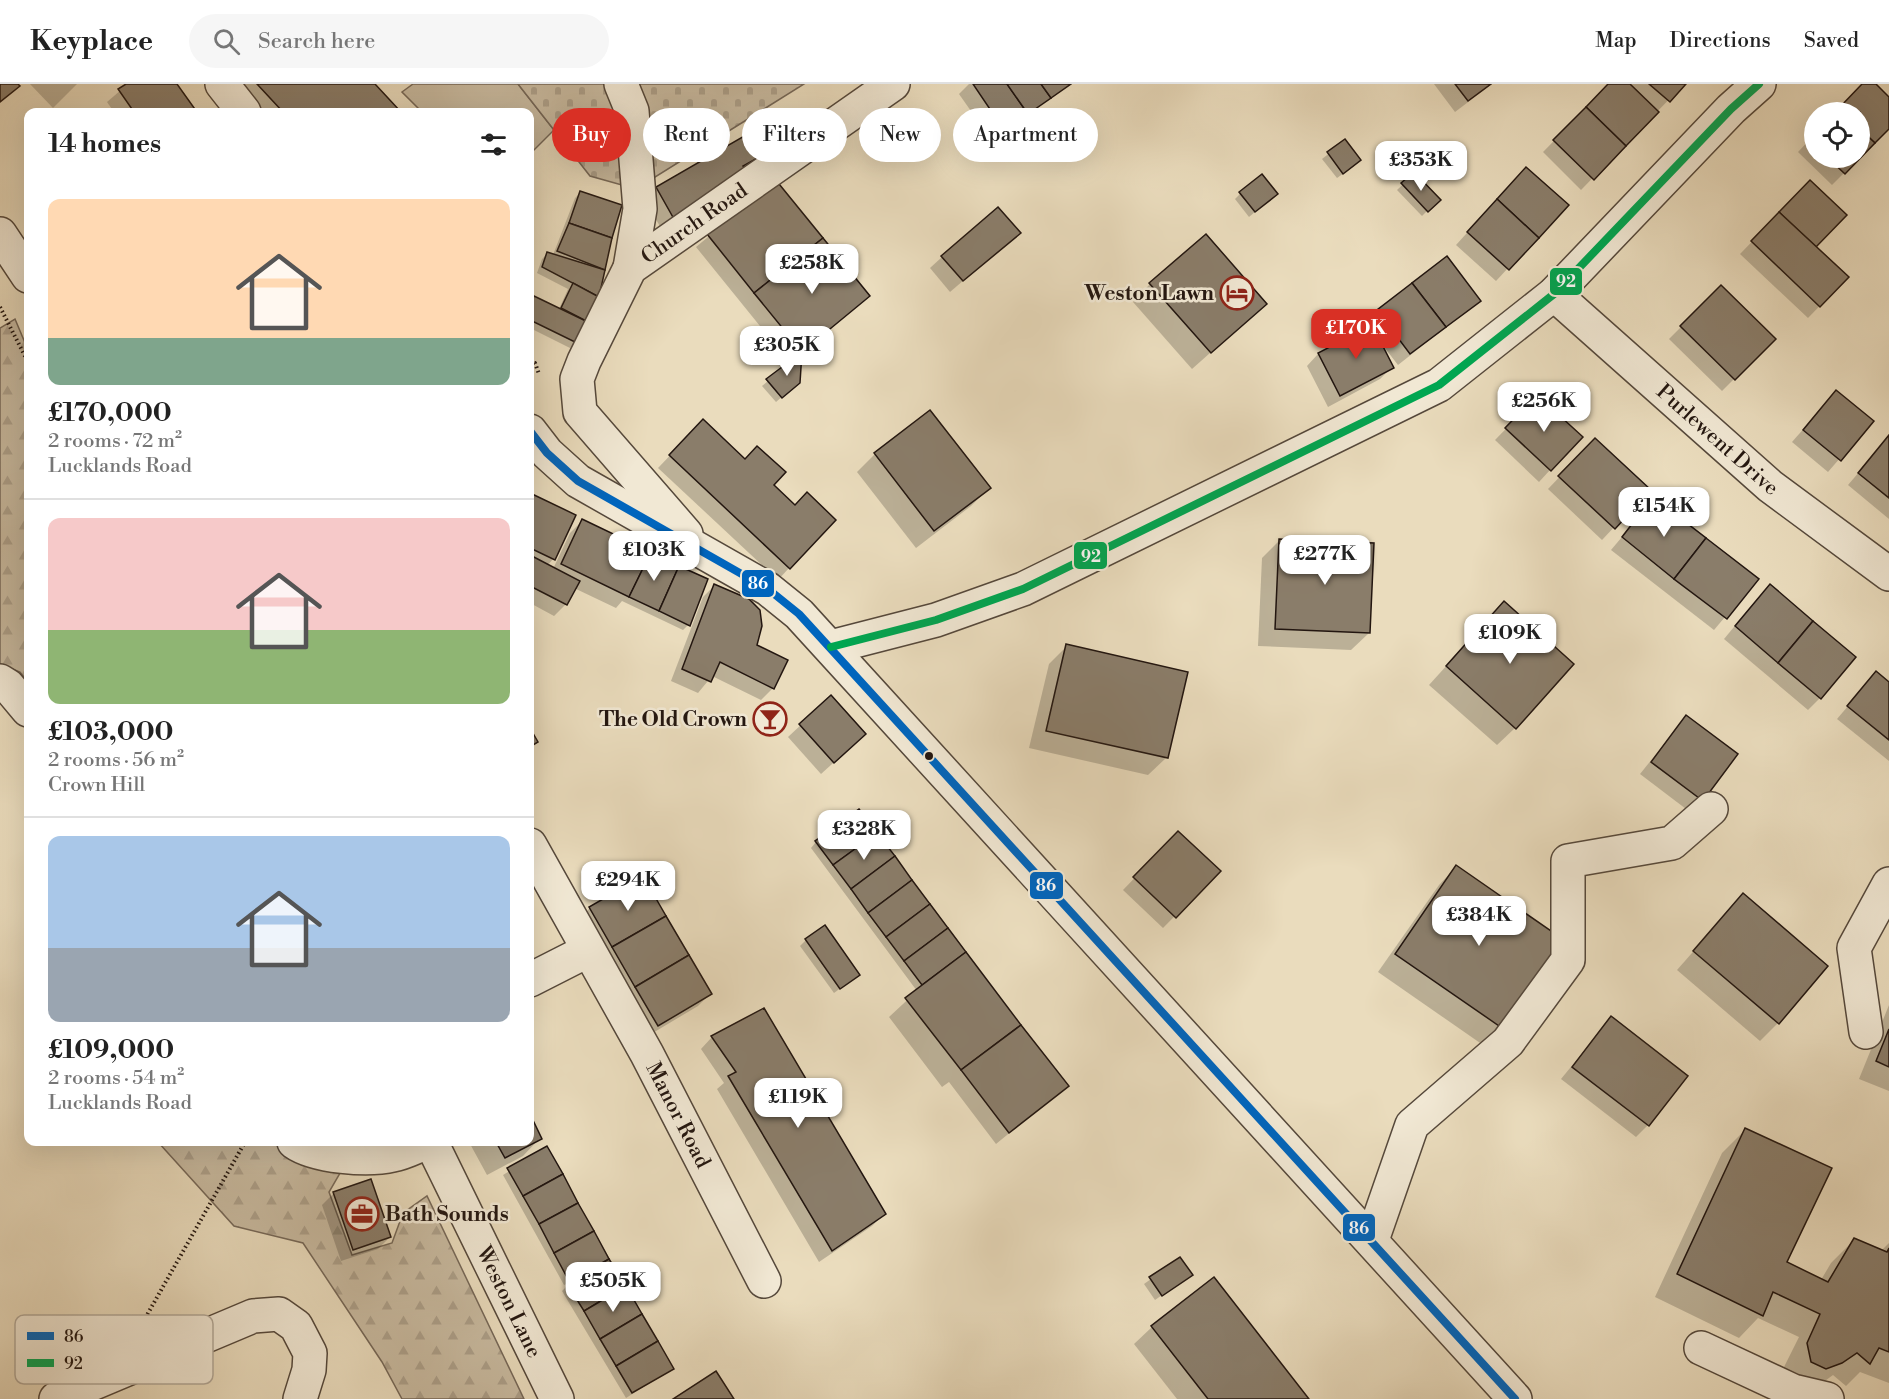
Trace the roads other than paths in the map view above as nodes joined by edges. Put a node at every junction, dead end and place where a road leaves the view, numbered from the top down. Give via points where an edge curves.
1 (222, 84) edge
2 (621, 84) edge
3 (893, 84) edge
4 (1759, 84) edge
5 (241, 108) edge
6 (0, 234) edge
7 (630, 268) junction
8 (24, 270) edge
9 (1554, 294) junction
10 (534, 436) edge
11 (703, 553) junction
12 (1889, 574) edge
13 (831, 647) junction
14 (0, 681) edge
15 (24, 705) edge
16 (1711, 809) dead end
17 (534, 852) edge
18 (1889, 884) edge
19 (587, 951) junction
20 (534, 978) edge
21 (1866, 1032) dead end
22 (300, 1146) edge
23 (419, 1146) edge
24 (432, 1146) edge
25 (1372, 1240) junction
26 (764, 1281) dead end
27 (213, 1332) edge
28 (1701, 1348) dead end
29 (89, 1384) edge
30 (56, 1399) edge
31 (300, 1399) edge
32 (557, 1399) edge
33 (1515, 1399) edge
34 (1827, 1399) edge

1 - 5 street
2 - 7 street via 632,111 640,208
3 - 7 street, Church Road
4 - 9 street
6 - 8 street
7 - 11 street, Church Road via 577,379 580,412
9 - 12 street, Purlewent Drive via 1770,486
9 - 13 street via 1439,385 1023,590 936,620
10 - 11 street via 546,453 578,481
11 - 13 street via 768,590 799,614
13 - 25 street
14 - 15 street
16 - 25 street via 1672,843 1568,861 1568,960 1508,1042 1412,1125
17 - 19 street, Manor Road
18 - 21 street via 1854,948
19 - 20 street
19 - 26 street, Manor Road via 646,1054
22 - 23 street via 361,1157 393,1155
24 - 32 street, Weston Lane
25 - 33 street
27 - 31 street via 252,1316 279,1314 296,1326 310,1353
28 - 34 street via 1793,1391
29 - 30 street

